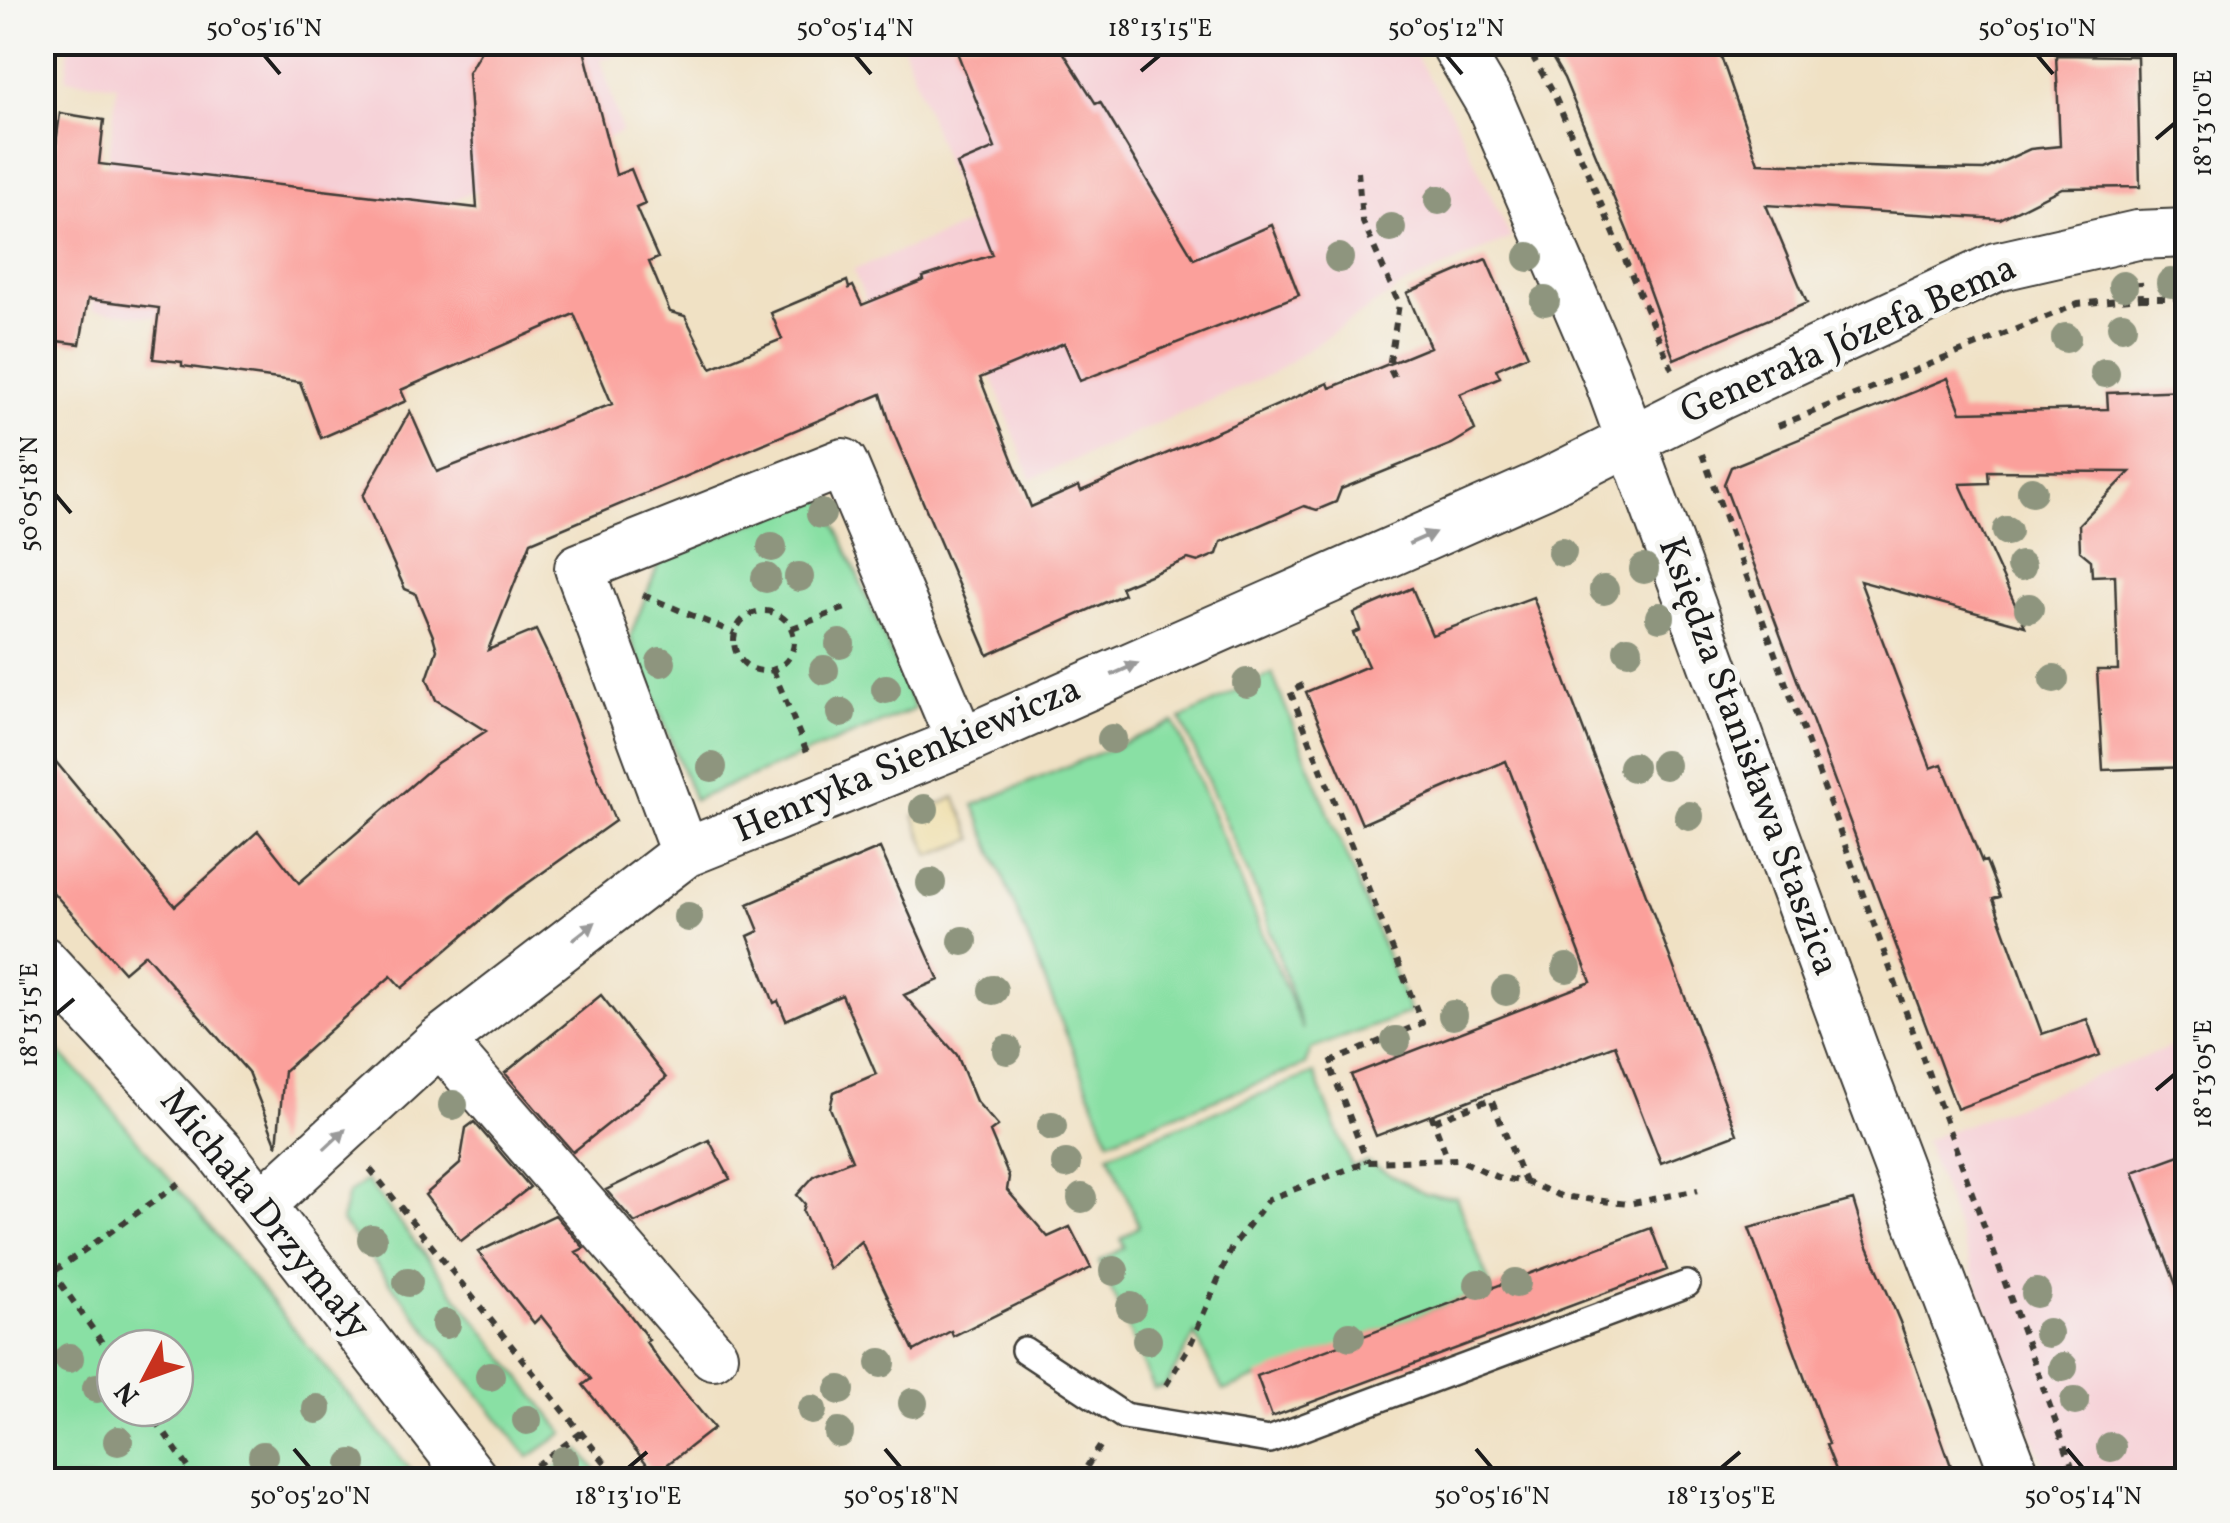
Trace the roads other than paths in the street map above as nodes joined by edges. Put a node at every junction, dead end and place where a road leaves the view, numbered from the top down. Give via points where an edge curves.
1 (1454, 42) edge
2 (2188, 233) edge
3 (1632, 441) junction
4 (961, 742) junction
5 (685, 853) junction
6 (42, 960) edge
7 (440, 1041) junction
8 (262, 1204) junction
9 (1687, 1284) dead end
10 (1024, 1350) dead end
11 (713, 1355) dead end
12 (474, 1480) edge
13 (2017, 1480) edge

1 - 3 street, Księdza Stanisława Staszica via 1490,102
2 - 3 street, Generała Józefa Bema via 2136,236 1996,267
4 -> 3 street, Henryka Sienkiewicza
3 - 13 street, Księdza Stanisława Staszica
4 - 5 street, Henryka Sienkiewicza
4 - 5 street via 843,463 579,568
7 -> 5 street, Henryka Sienkiewicza
6 - 8 street, Michała Drzymały
8 -> 7 street, Henryka Sienkiewicza
7 - 11 street
8 - 12 street, Michała Drzymały
9 - 10 lane via 1270,1440 1124,1416

